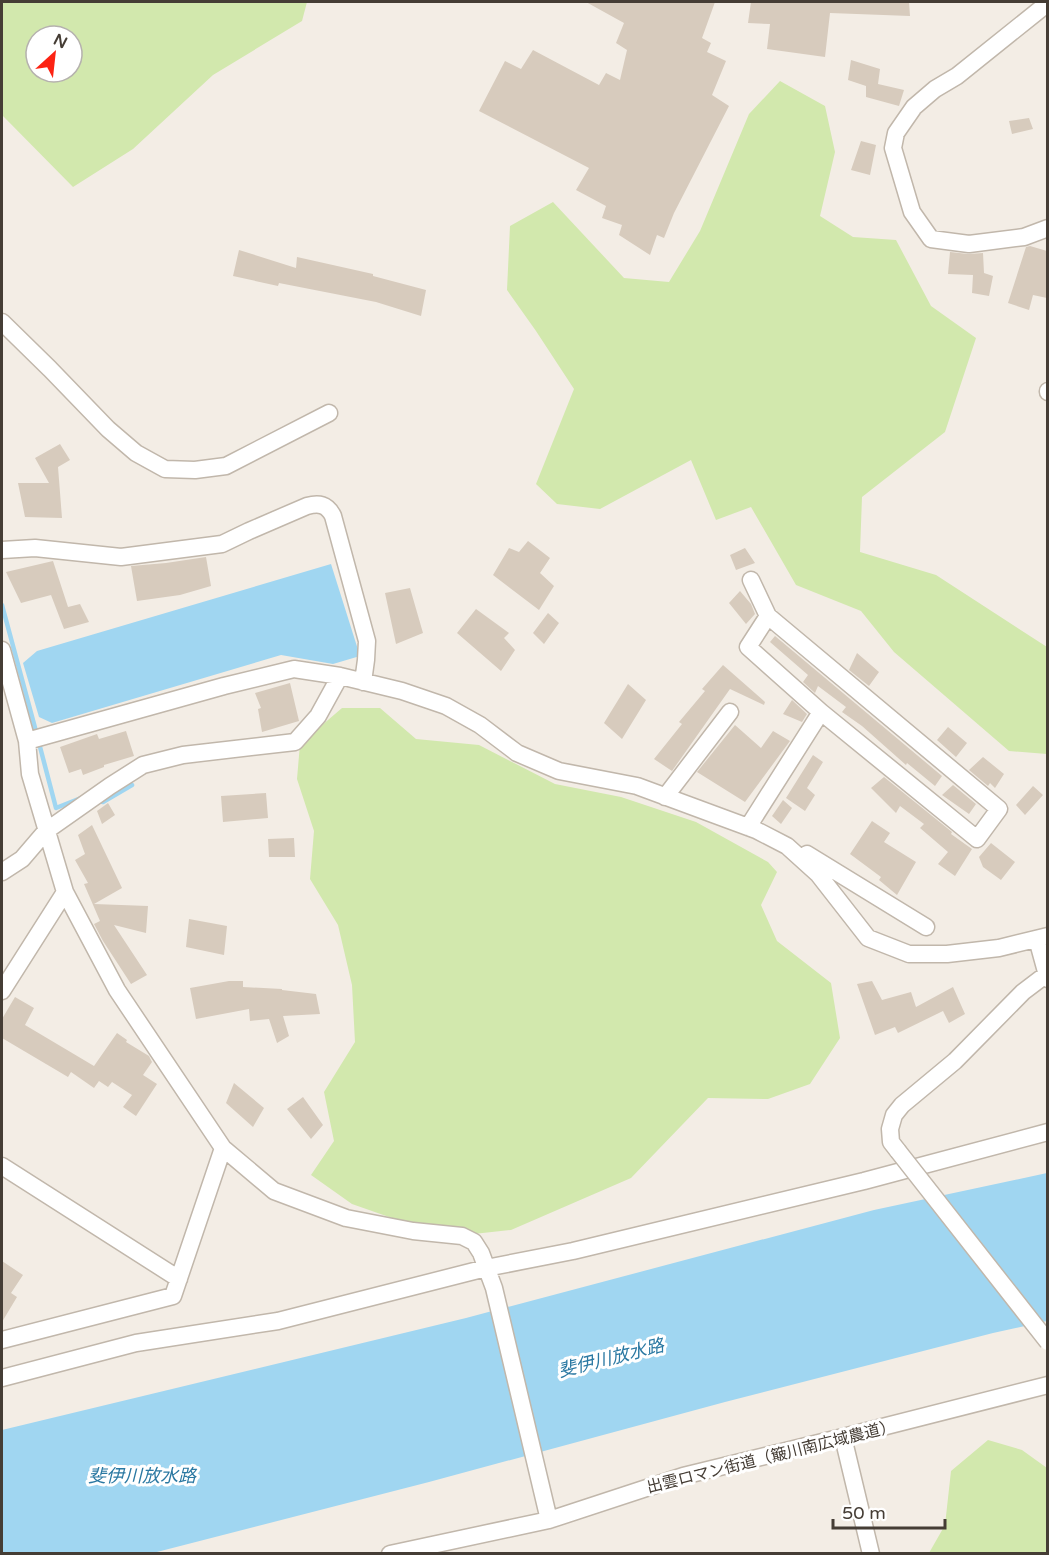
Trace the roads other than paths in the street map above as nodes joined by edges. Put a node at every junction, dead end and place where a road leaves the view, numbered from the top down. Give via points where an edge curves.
1 (1047, 3) edge
2 (1047, 228) edge
3 (2, 322) edge
4 (328, 413) dead end
5 (2, 550) edge
6 (751, 580) dead end
7 (768, 616) junction
8 (2, 650) edge
9 (340, 676) junction
10 (363, 682) junction
11 (730, 712) dead end
12 (821, 712) junction
13 (27, 741) junction
14 (666, 797) junction
15 (748, 827) junction
16 (46, 831) junction
17 (787, 846) junction
18 (2, 872) edge
19 (65, 892) junction
20 (926, 927) dead end
21 (1042, 937) edge
22 (1047, 975) edge
23 (2, 991) edge
24 (1047, 1132) edge
25 (223, 1148) junction
26 (2, 1166) edge
27 (486, 1268) junction
28 (179, 1280) junction
29 (2, 1340) edge
30 (1047, 1342) edge
31 (2, 1378) edge
32 (1047, 1385) edge
33 (843, 1437) junction
34 (549, 1520) junction
35 (390, 1554) edge
36 (871, 1554) edge

1 - 2 street via 914,107 896,133 893,148 912,212 931,239 969,244 1024,237
3 - 4 street via 108,429 136,453 165,469 226,466
5 - 10 street via 35,548 121,557 222,544 307,506 324,505 333,516 367,641
6 - 7 street
7 - 12 street via 748,647
7 - 12 street via 999,809 977,839
8 - 13 street
9 - 10 street
9 - 13 street via 294,669
9 - 16 street via 318,716 295,742 183,755 143,765
10 - 14 street via 446,706 517,753 559,771 637,786
11 - 14 street
12 - 15 street
13 - 16 street via 30,774
14 - 15 street
15 - 17 street
16 - 18 street via 22,859
16 - 19 street
17 - 20 street via 807,854
17 - 21 street via 818,874 868,938 909,954 999,948
19 - 23 street
19 - 25 street via 117,990
21 - 22 street
22 - 30 street, bridge via 1023,992 955,1062 902,1105 890,1130 897,1152
24 - 27 street via 585,1248
25 - 27 street via 274,1191 346,1218 462,1236 474,1242
25 - 28 street
26 - 28 street
27 - 31 street via 278,1321 136,1343
27 - 34 street
28 - 29 street via 173,1296
32 - 33 street, 出雲ロマン街道（簸川南広域農道）
33 - 34 street, 出雲ロマン街道（簸川南広域農道） via 683,1476
33 - 36 street
34 - 35 street, 出雲ロマン街道（簸川南広域農道）

